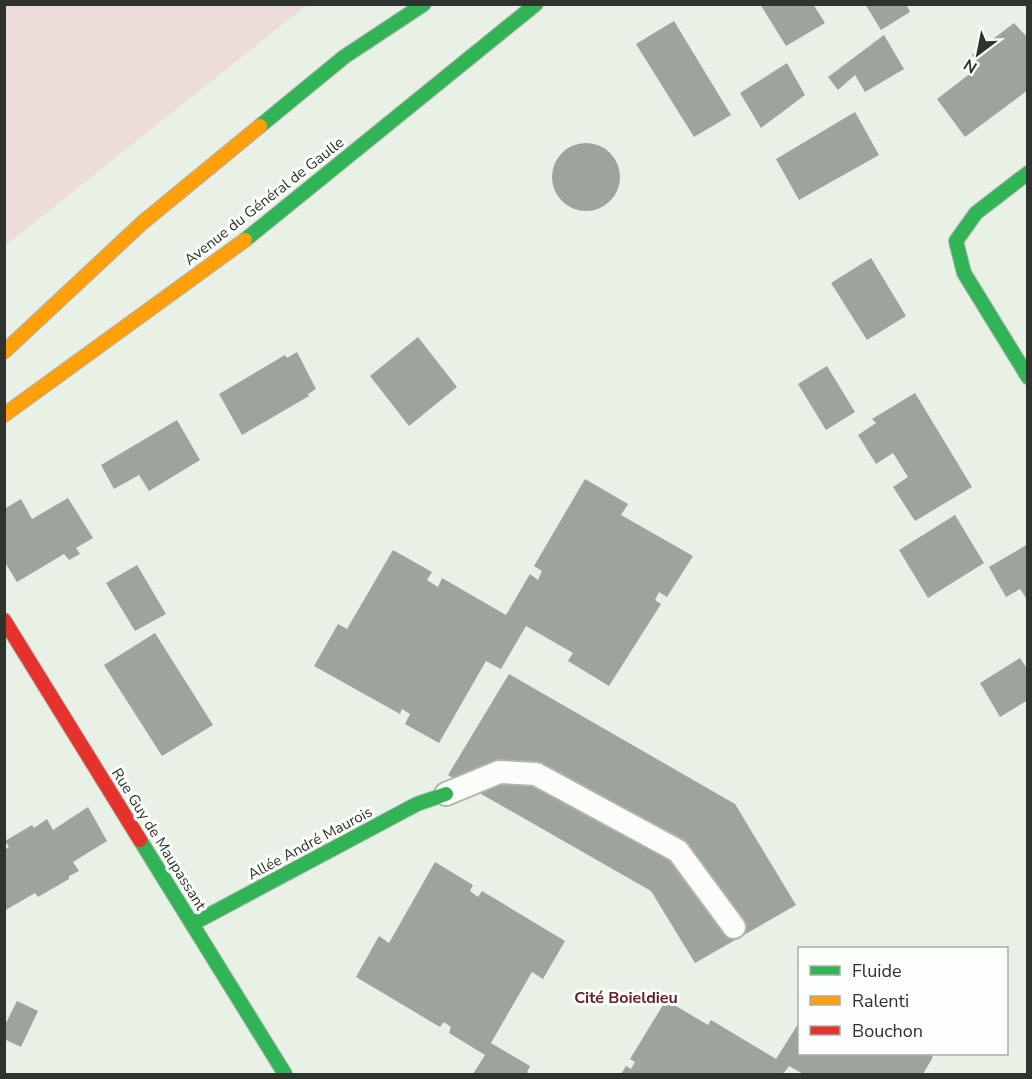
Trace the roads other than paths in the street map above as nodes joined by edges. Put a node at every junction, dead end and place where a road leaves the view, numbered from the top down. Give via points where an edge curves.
1 (424, 4) edge
2 (536, 4) edge
3 (1028, 173) edge
4 (4, 351) edge
5 (1028, 377) edge
6 (4, 415) edge
7 (4, 620) edge
8 (446, 794) joint
9 (192, 924) junction
10 (734, 927) dead end
11 (285, 1074) edge

1 - 4 main road via 344,57 160,208
2 - 6 main road, Avenue du Général de Gaulle via 252,235
3 - 5 main road via 976,213 956,241 964,273
7 - 9 main road, Rue Guy de Maupassant
8 - 9 main road, Allée André Maurois via 417,804
8 - 10 lane via 499,772 536,774 678,851
9 - 11 main road, Rue Guy de Maupassant

